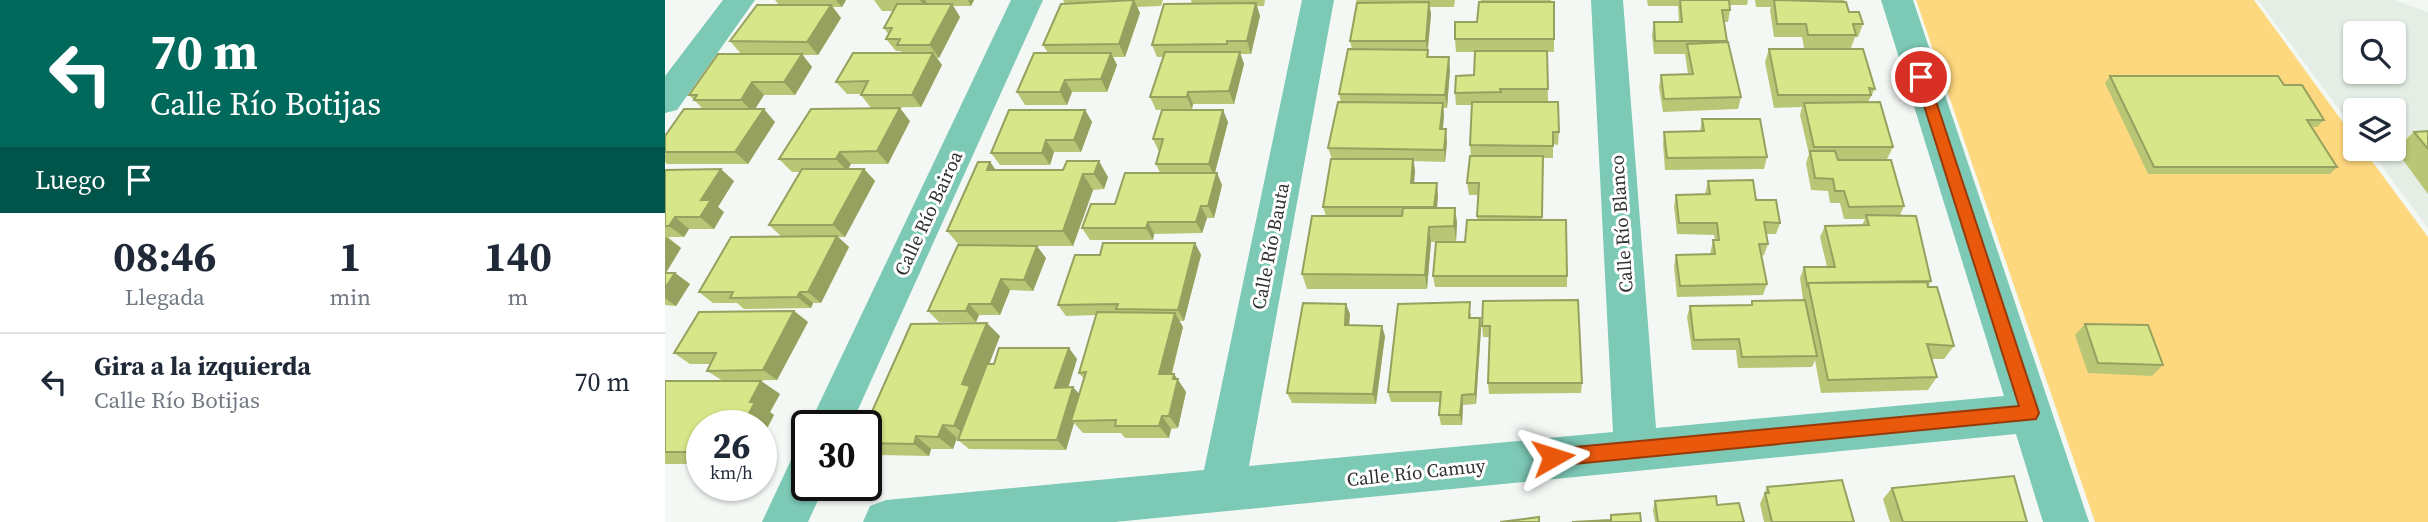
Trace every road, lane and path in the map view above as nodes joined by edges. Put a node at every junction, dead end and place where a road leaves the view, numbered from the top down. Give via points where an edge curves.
1 (739, 0) edge
2 (1027, 0) edge
3 (1318, 0) edge
4 (1607, 0) edge
5 (1896, 0) edge
6 (665, 101) edge
7 (837, 410) edge
8 (2030, 413) junction
9 (1636, 449) junction
10 (1222, 492) junction
11 (795, 501) edge
12 (785, 522) edge
13 (885, 522) edge
14 (2066, 522) edge

1 - 6 street
2 - 7 street, Calle Río Bairoa
3 - 10 street, Calle Río Bauta
4 - 9 street, Calle Río Blanco
5 - 8 street
8 - 9 street, Calle Río Camuy
8 - 14 street
9 - 10 street, Calle Río Camuy
10 - 13 street, Calle Río Camuy
11 - 12 street

